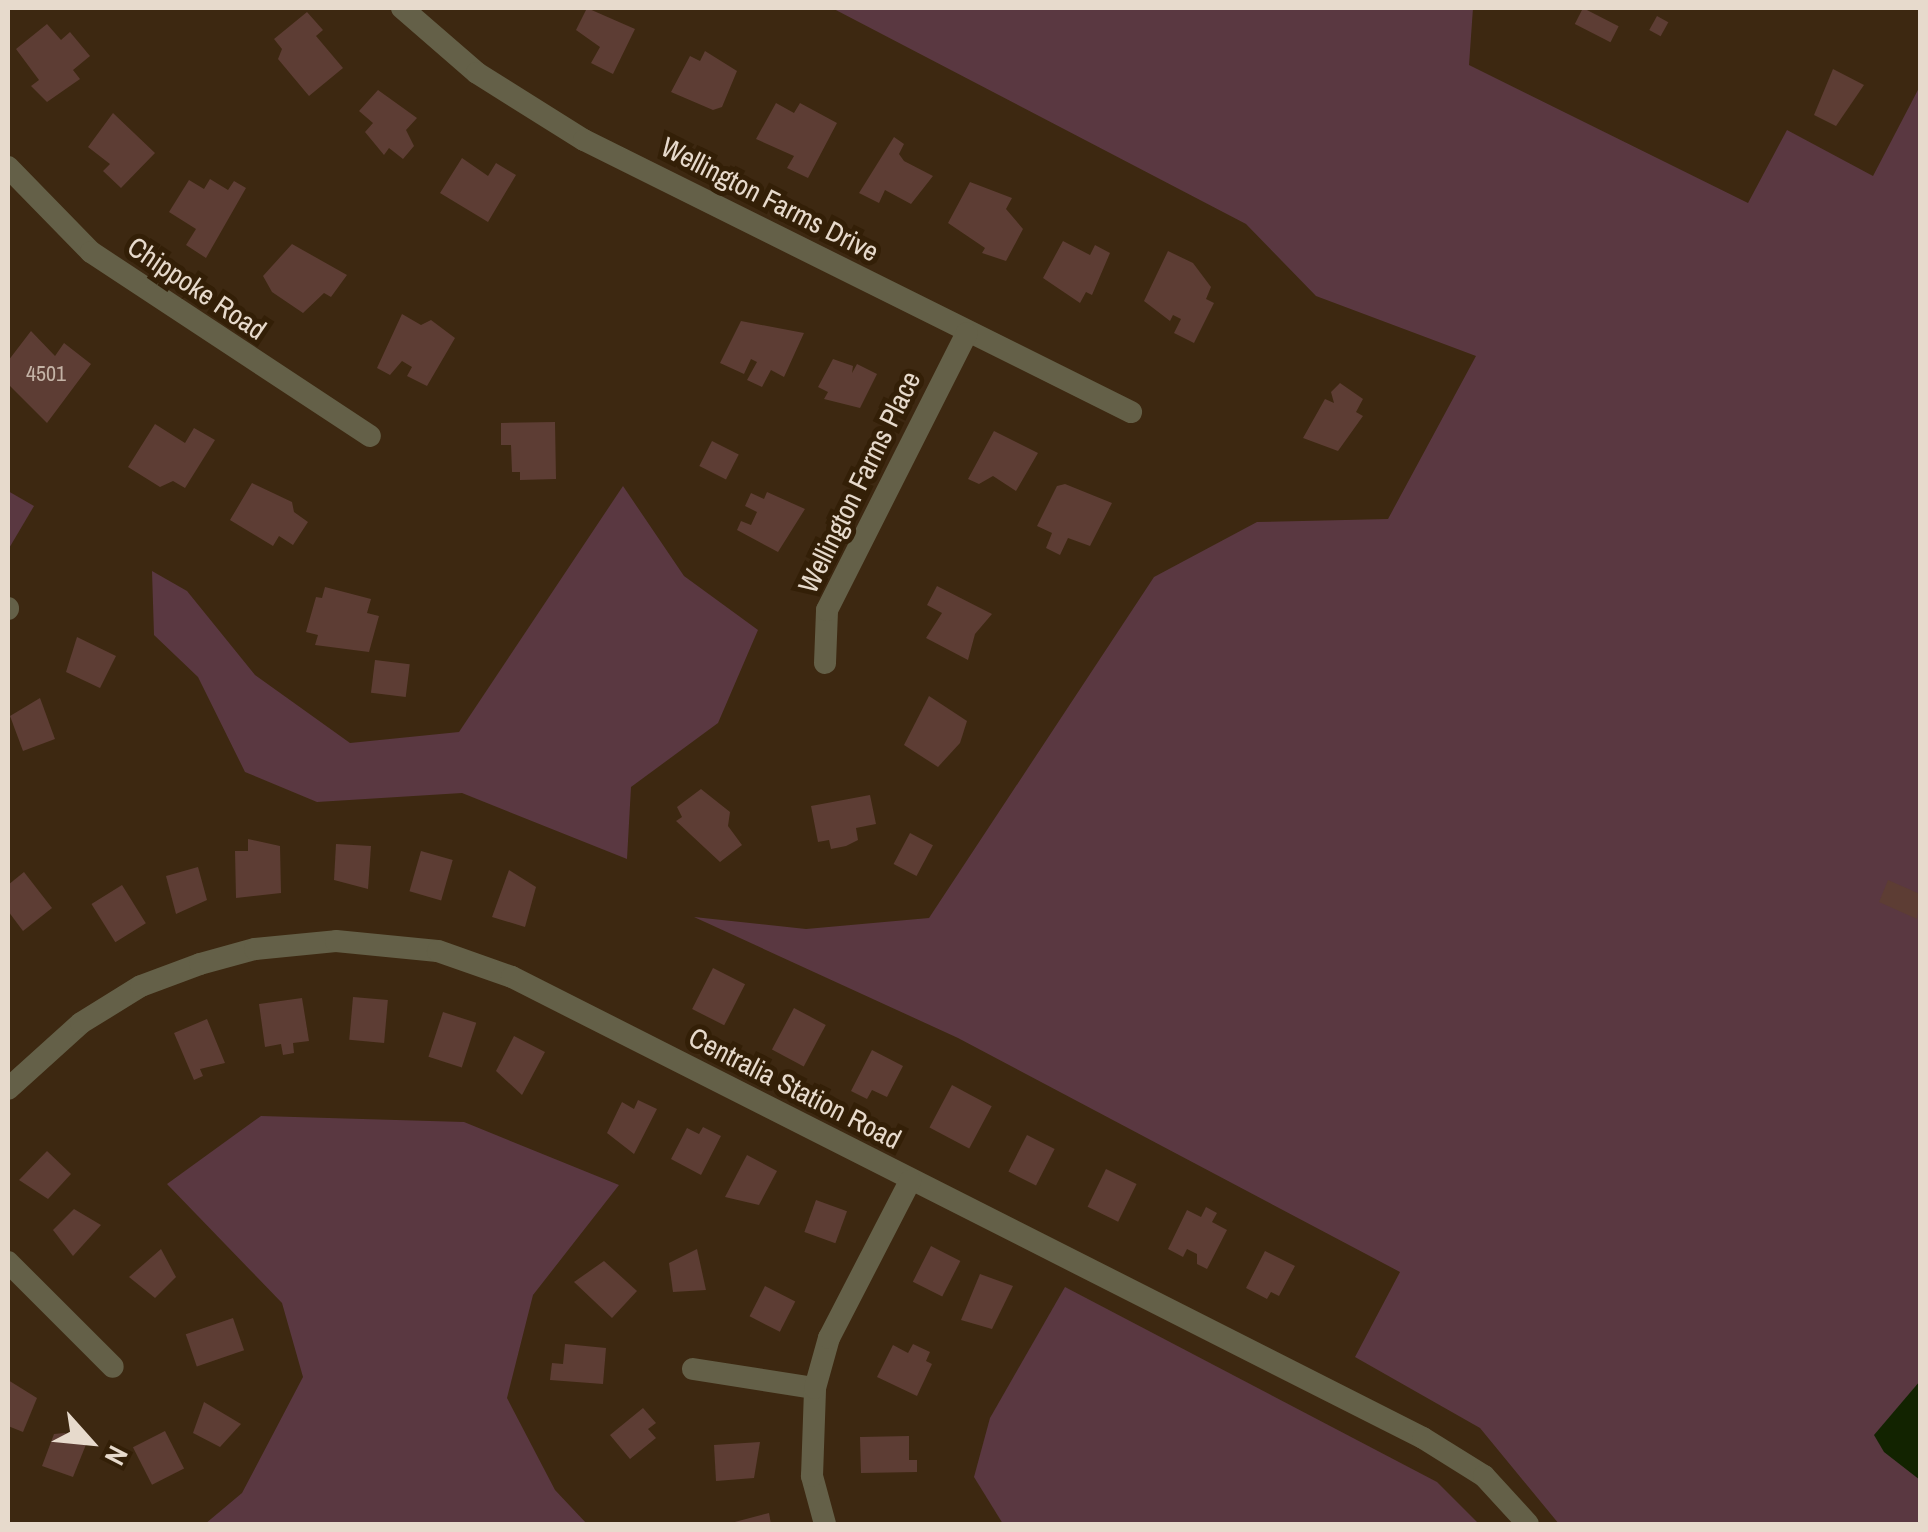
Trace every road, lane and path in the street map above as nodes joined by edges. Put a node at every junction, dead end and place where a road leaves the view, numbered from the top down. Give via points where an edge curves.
1 (402, 8) edge
2 (8, 168) edge
3 (967, 333) junction
4 (1131, 412) dead end
5 (370, 436) dead end
6 (825, 663) dead end
7 (8, 1090) edge
8 (910, 1181) junction
9 (8, 1262) edge
10 (113, 1367) dead end
11 (693, 1368) dead end
12 (815, 1388) junction
13 (825, 1524) edge
14 (1528, 1524) edge

1 - 3 street, Wellington Farms Drive via 477,72 584,140
2 - 5 street, Chippoke Road via 91,252
3 - 4 street, Wellington Farms Drive
3 - 6 street, Wellington Farms Place via 827,610
7 - 8 street, Centralia Station Road via 81,1023 140,986 255,948 386,943 438,950 512,977
8 - 12 street via 829,1338
8 - 14 street, Centralia Station Road via 1452,1454 1484,1476
9 - 10 street
11 - 12 street
12 - 13 street via 812,1476

